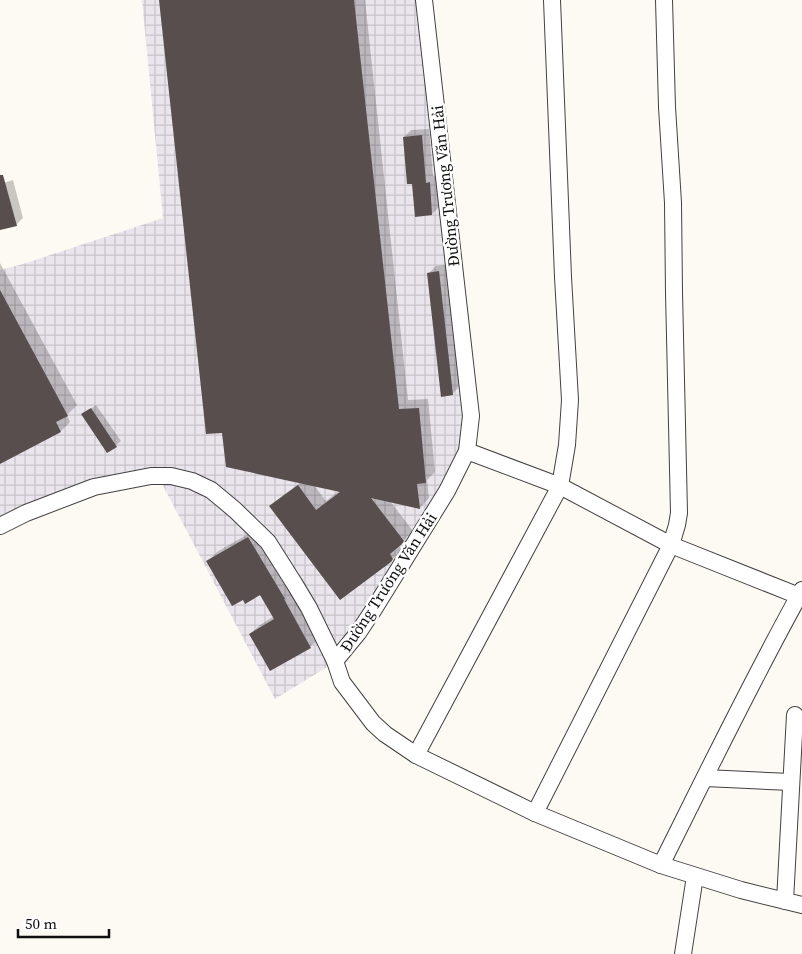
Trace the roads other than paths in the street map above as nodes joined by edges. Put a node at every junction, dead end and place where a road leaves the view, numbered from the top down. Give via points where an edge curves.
1 (424, 0) edge
2 (552, 0) edge
3 (664, 0) edge
4 (468, 451) junction
5 (560, 486) junction
6 (0, 526) edge
7 (671, 545) junction
8 (800, 593) edge
9 (335, 661) junction
10 (795, 715) dead end
11 (416, 755) junction
12 (705, 778) junction
13 (791, 782) junction
14 (535, 813) junction
15 (661, 865) junction
16 (695, 876) junction
17 (785, 901) junction
18 (802, 905) edge
19 (683, 954) edge

1 - 4 street, Đường Trương Văn Hải via 471,416
2 - 5 street via 570,400 568,445
3 - 7 street via 673,203 679,501
4 - 5 street
4 - 9 street, Đường Trương Văn Hải via 374,609
5 - 7 street
5 - 11 street
6 - 9 street via 94,487 151,476 192,481 211,490 268,542 309,608
7 - 8 street
7 - 14 street
8 - 12 street
9 - 11 street, Đường Trương Văn Hải via 342,682 373,723
10 - 13 street
11 - 14 street, Đường Trương Văn Hải
12 - 13 street
12 - 15 street
13 - 17 street
14 - 15 street, Đường Trương Văn Hải
15 - 16 street, Đường Trương Văn Hải
16 - 17 street, Đường Trương Văn Hải
16 - 19 street
17 - 18 street, Đường Trương Văn Hải

